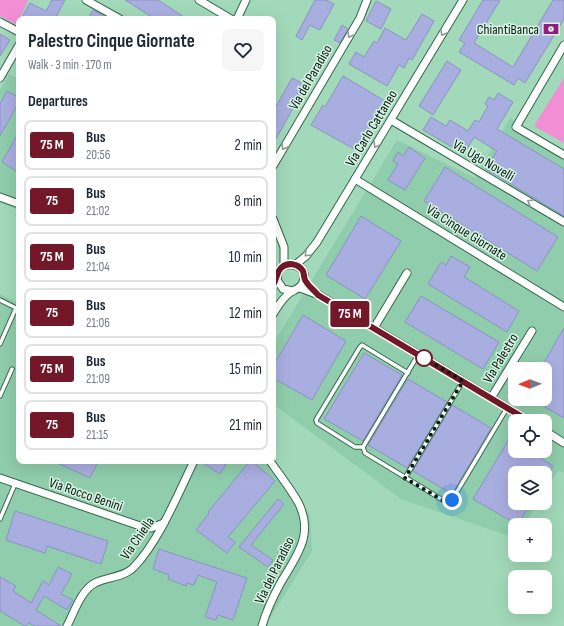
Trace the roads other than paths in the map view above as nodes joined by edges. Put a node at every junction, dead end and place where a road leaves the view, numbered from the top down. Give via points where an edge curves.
1 (86, 0) edge
2 (199, 0) edge
3 (246, 0) edge
4 (367, 0) edge
5 (463, 0) edge
6 (115, 16) edge
7 (226, 16) edge
8 (238, 16) edge
9 (0, 22) edge
10 (16, 30) edge
11 (564, 45) edge
12 (16, 50) edge
13 (0, 78) edge
14 (391, 120) junction
15 (564, 155) edge
16 (276, 161) edge
17 (355, 179) junction
18 (0, 197) edge
19 (16, 203) edge
20 (564, 222) edge
21 (276, 227) edge
22 (295, 264) junction
23 (284, 266) junction
24 (407, 273) dead end
25 (276, 279) edge
26 (304, 279) junction
27 (276, 284) edge
28 (296, 289) junction
29 (318, 295) junction
30 (0, 300) edge
31 (564, 308) edge
32 (276, 310) edge
33 (374, 328) junction
34 (532, 331) dead end
35 (0, 344) edge
36 (418, 355) junction
37 (12, 369) dead end
38 (408, 373) junction
39 (463, 381) junction
40 (1, 393) edge
41 (491, 398) junction
42 (507, 408) junction
43 (517, 414) edge
44 (552, 435) edge
45 (564, 443) edge
46 (363, 447) junction
47 (193, 464) edge
48 (272, 464) edge
49 (0, 478) edge
50 (405, 478) junction
51 (15, 484) junction
52 (0, 519) edge
53 (164, 523) junction
54 (67, 626) edge
55 (262, 626) edge

1 - 6 street
2 - 7 street
3 - 8 street
4 -> 16 street, Via del Paradiso via 360,18
5 -> 14 street, Via Carlo Cattaneo
9 - 10 street
11 - 15 street via 516,127
12 - 13 street
14 -> 17 street, Via Carlo Cattaneo
20 -> 14 street, Via Ugo Novelli
17 -> 22 street, Via Carlo Cattaneo via 317,242 306,256
17 - 31 street, Via Cinque Giornate
18 - 19 street
21 - 23 street via 284,247
22 - 23 street
22 - 26 street via 303,272
23 - 25 street via 278,272
24 - 33 street
26 - 28 street
26 - 29 street, Via Palestro
27 - 28 street via 283,289
28 - 29 street, Via Palestro
28 - 32 street
29 - 33 street, Via Palestro
30 - 35 lane via 16,308
33 - 36 street, Via Palestro
34 - 41 street, Via Palestro
36 - 38 lane
36 - 39 street, Via Palestro
37 - 40 lane
38 - 46 lane
38 - 46 lane via 362,345 360,347 316,420 355,446
39 - 41 street, Via Palestro
39 - 50 lane
41 - 42 street, Via Palestro
42 - 43 street, Via Palestro
42 - 50 lane via 452,500 446,502
44 - 45 street
46 - 50 lane via 365,453
47 - 53 street, Via Chiella
48 - 55 street, Via del Paradiso via 298,502 304,538 300,550 279,585
49 - 51 street, Via Rocco Benini
51 - 52 lane
51 - 53 street, Via Rocco Benini via 143,527 151,528
53 - 54 street, Via Chiella via 142,558 131,570 88,588

